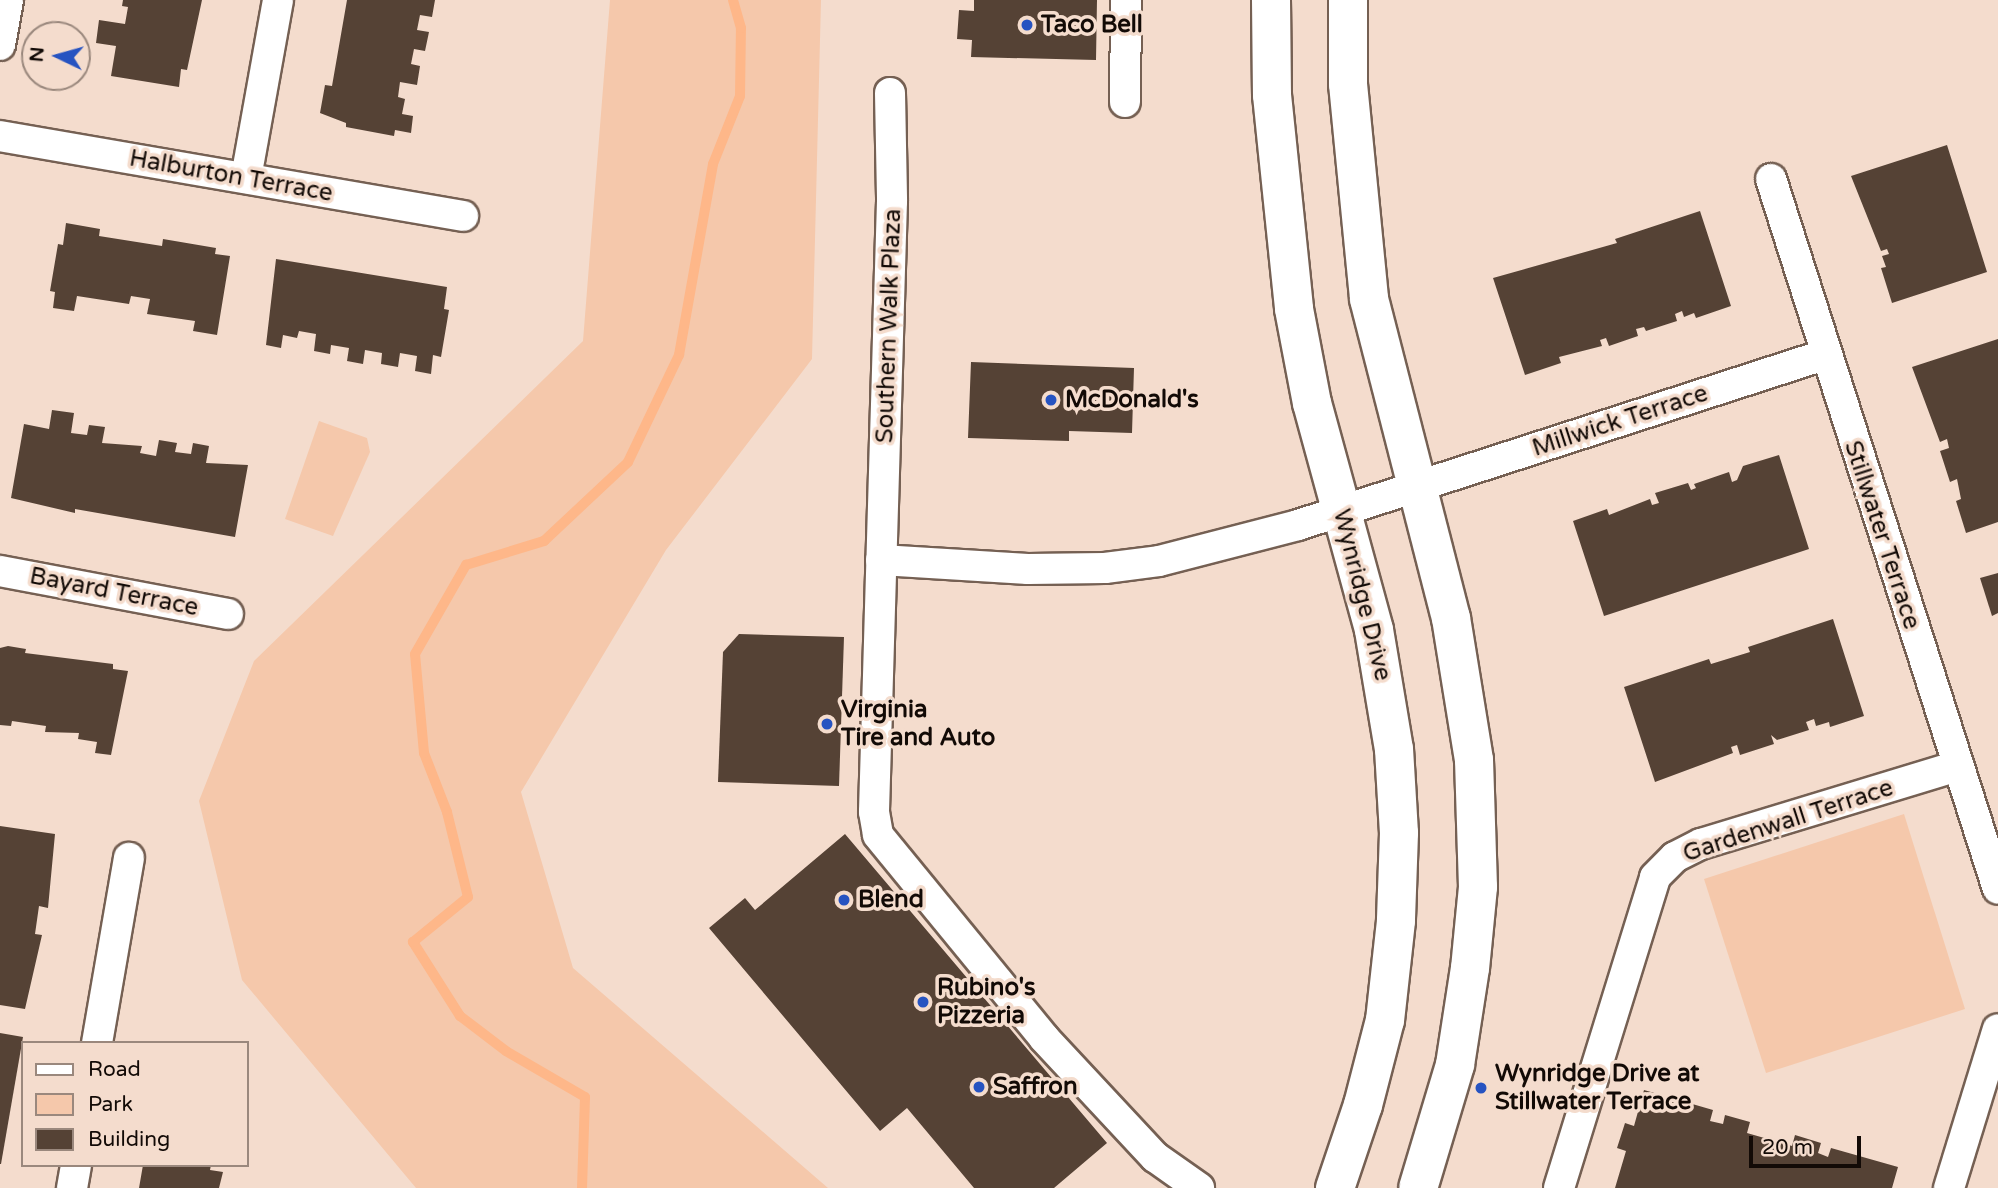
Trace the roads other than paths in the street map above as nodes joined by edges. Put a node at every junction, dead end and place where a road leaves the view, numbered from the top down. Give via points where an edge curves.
1 (8, 0) edge
2 (278, 0) edge
3 (1126, 0) edge
4 (1271, 0) edge
5 (1348, 0) edge
6 (0, 45) edge
7 (890, 93) dead end
8 (1125, 102) dead end
9 (0, 135) edge
10 (246, 178) junction
11 (1771, 179) dead end
12 (463, 216) dead end
13 (1824, 355) junction
14 (1415, 486) junction
15 (1341, 511) junction
16 (881, 560) junction
17 (0, 571) edge
18 (228, 614) dead end
19 (1958, 766) junction
20 (129, 858) dead end
21 (1998, 889) edge
22 (1998, 1029) edge
23 (97, 1041) edge
24 (76, 1167) edge
25 (72, 1188) edge
26 (1199, 1188) edge
27 (1335, 1188) edge
28 (1418, 1188) edge
29 (1559, 1188) edge
30 (1949, 1188) edge

1 - 6 street
2 - 10 street
3 - 8 street
4 - 15 street, Wynridge Drive via 1272,95 1294,309 1312,403
5 - 14 street via 1350,111 1369,299
7 - 16 street, Southern Walk Plaza via 892,201
9 - 10 street, Halburton Terrace
10 - 12 street, Halburton Terrace
11 - 13 street, Stillwater Terrace
13 - 14 street, Millwick Terrace
13 - 19 street, Stillwater Terrace
14 - 15 street
14 - 28 street via 1462,672 1474,760 1478,887 1455,1065
15 - 16 street via 1159,561 1105,568 1028,569
15 - 27 street, Wynridge Drive via 1387,694 1399,833 1396,921 1385,1020
16 - 26 street, Southern Walk Plaza via 874,812 878,835 1044,1038 1154,1157
17 - 18 street, Bayard Terrace
19 - 21 street, Stillwater Terrace
19 - 29 street, Gardenwall Terrace via 1701,844 1675,857 1655,877
20 - 23 street
22 - 30 street
24 - 25 street

